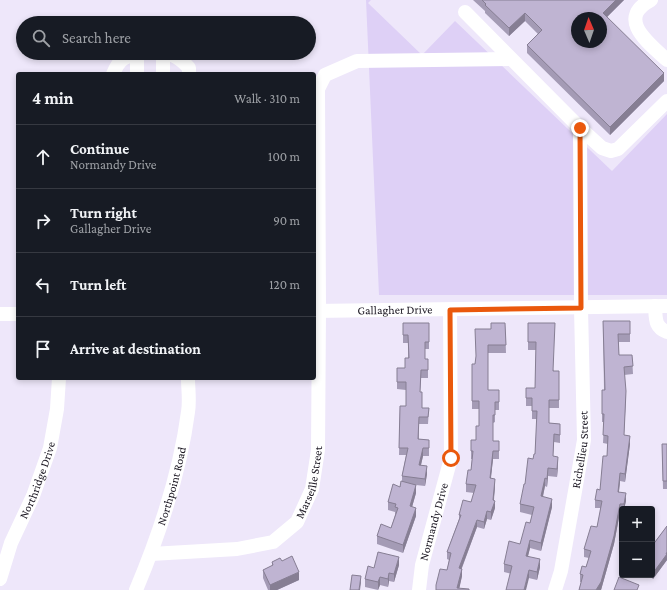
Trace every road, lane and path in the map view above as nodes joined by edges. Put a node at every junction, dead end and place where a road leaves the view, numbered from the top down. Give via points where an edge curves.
1 (651, 0) edge
2 (465, 12) dead end
3 (511, 58) junction
4 (122, 60) edge
5 (139, 60) edge
6 (163, 60) edge
7 (181, 60) edge
8 (667, 60) edge
9 (114, 72) edge
10 (137, 72) edge
11 (163, 72) edge
12 (189, 72) edge
13 (667, 101) edge
14 (580, 128) junction
15 (661, 306) edge
16 (581, 308) junction
17 (450, 310) junction
18 (316, 311) edge
19 (0, 314) edge
20 (16, 314) edge
21 (667, 332) edge
22 (59, 380) edge
23 (188, 380) edge
24 (151, 554) junction
25 (0, 579) edge
26 (136, 590) edge
27 (419, 590) edge
28 (556, 590) edge

1 - 8 street via 640,9 635,24 638,32
2 - 3 street
3 - 14 street
3 - 18 street, Marseille Street via 357,61 325,75 318,89
4 - 9 street
5 - 10 street
6 - 11 street
7 - 12 street via 189,68
13 - 14 street via 618,149 602,148
14 - 16 street, Richellieu Street
15 - 16 street, Gallagher Drive
15 - 21 street via 657,325
16 - 17 street, Gallagher Drive
16 - 28 street, Richellieu Street via 584,440
17 - 18 street, Gallagher Drive
17 - 27 street, Normandy Drive via 451,458 422,565
18 - 24 street, Marseille Street via 318,450 312,489 297,522 273,542 238,549
19 - 20 street
22 - 25 street, Northridge Drive via 50,448 33,496 11,543
23 - 24 street, Northpoint Road via 188,410 176,476
24 - 26 street, Northpoint Road

